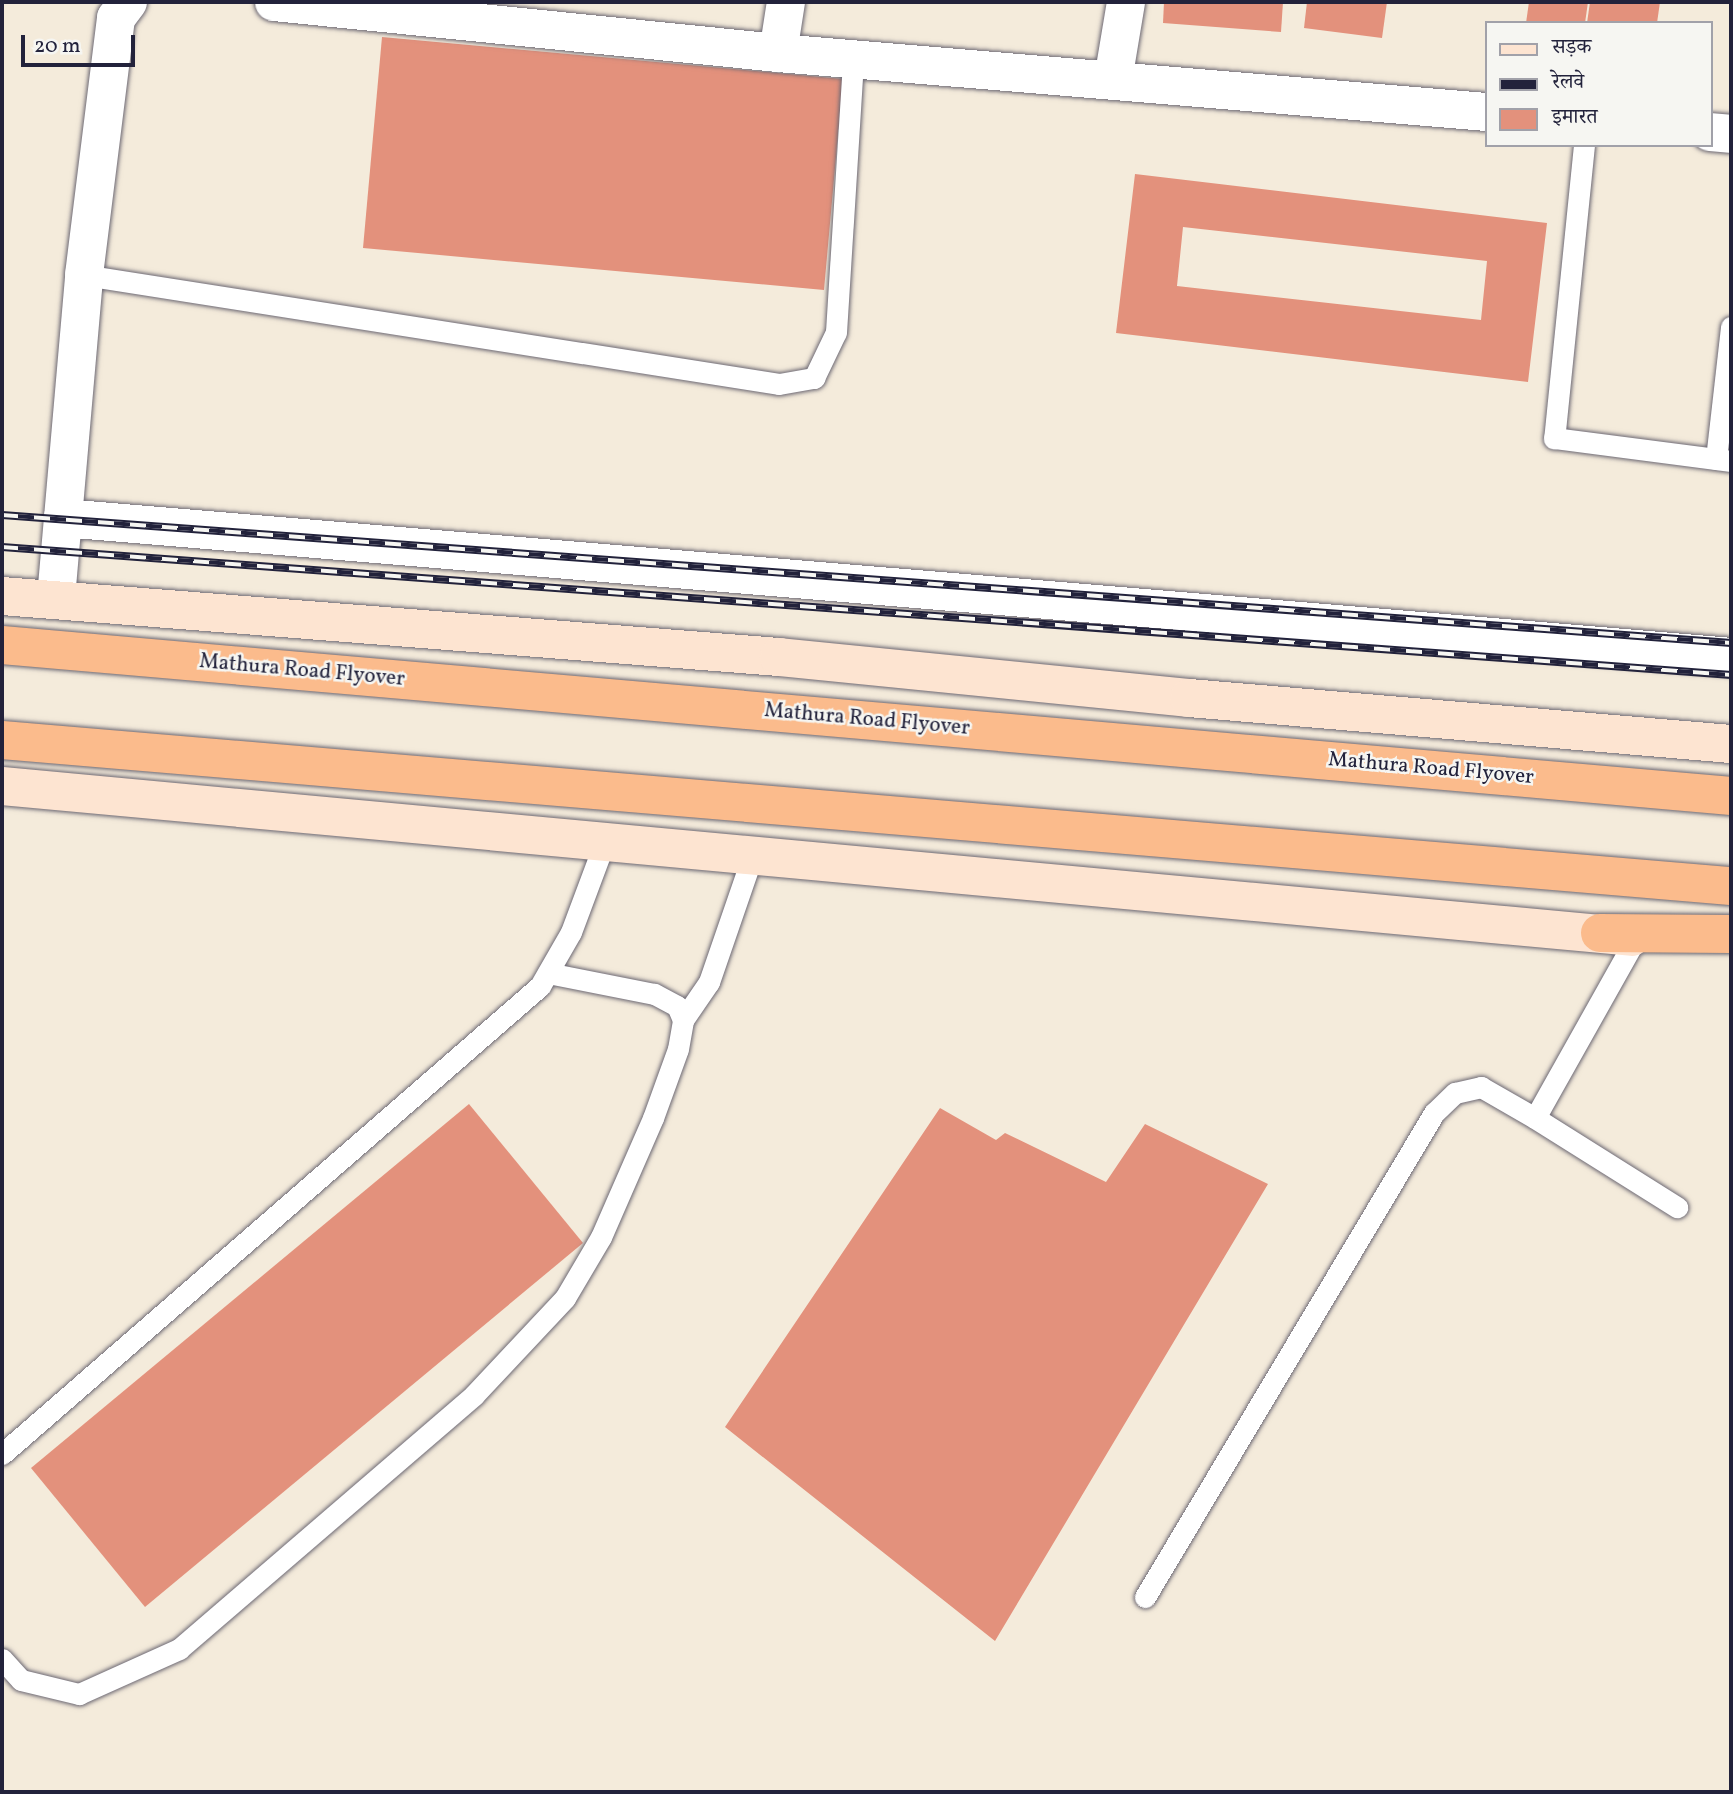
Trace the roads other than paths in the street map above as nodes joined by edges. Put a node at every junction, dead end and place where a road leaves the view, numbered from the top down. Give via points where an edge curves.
1 (128, 2) edge
2 (274, 2) edge
3 (786, 2) edge
4 (1126, 2) edge
5 (778, 53) junction
6 (853, 58) junction
7 (1113, 80) junction
8 (1484, 112) edge
9 (1712, 132) edge
10 (1731, 134) edge
11 (1584, 147) edge
12 (84, 275) junction
13 (1731, 327) edge
14 (1724, 460) edge
15 (63, 519) junction
16 (2, 596) edge
17 (56, 598) junction
18 (2, 645) edge
19 (1731, 657) edge
20 (2, 740) edge
21 (1731, 744) edge
22 (2, 786) edge
23 (1731, 796) edge
24 (605, 841) junction
25 (753, 855) junction
26 (1731, 886) edge
27 (1731, 934) edge
28 (1618, 935) junction
29 (1731, 951) edge
30 (548, 973) junction
31 (683, 1020) junction
32 (1535, 1118) junction
33 (1677, 1207) dead end
34 (2, 1454) edge
35 (1145, 1597) dead end
36 (2, 1659) edge

1 - 12 street via 116,18
2 - 5 street
3 - 5 street
4 - 7 street
5 - 6 street
6 - 7 street
6 - 12 lane via 836,332 814,378 779,384
7 - 8 street
9 - 10 street
11 - 14 lane via 1554,438
12 - 15 street
13 - 14 lane
15 - 17 street
15 - 19 street
16 - 17 main road
17 - 21 main road via 779,657 1189,698
18 - 23 highway, Mathura Road Flyover
20 - 26 highway
22 - 24 main road
24 - 25 main road
24 - 30 lane via 571,932
25 - 28 main road
25 - 31 lane via 709,982
27 - 28 highway
28 - 29 main road
28 - 32 lane
30 - 31 lane via 654,994 677,1006
30 - 34 lane via 540,986
31 - 36 lane via 678,1049 653,1118 601,1237 565,1298 474,1395 179,1649 79,1694 21,1680
32 - 33 lane
32 - 35 lane via 1481,1087 1455,1093 1434,1113

